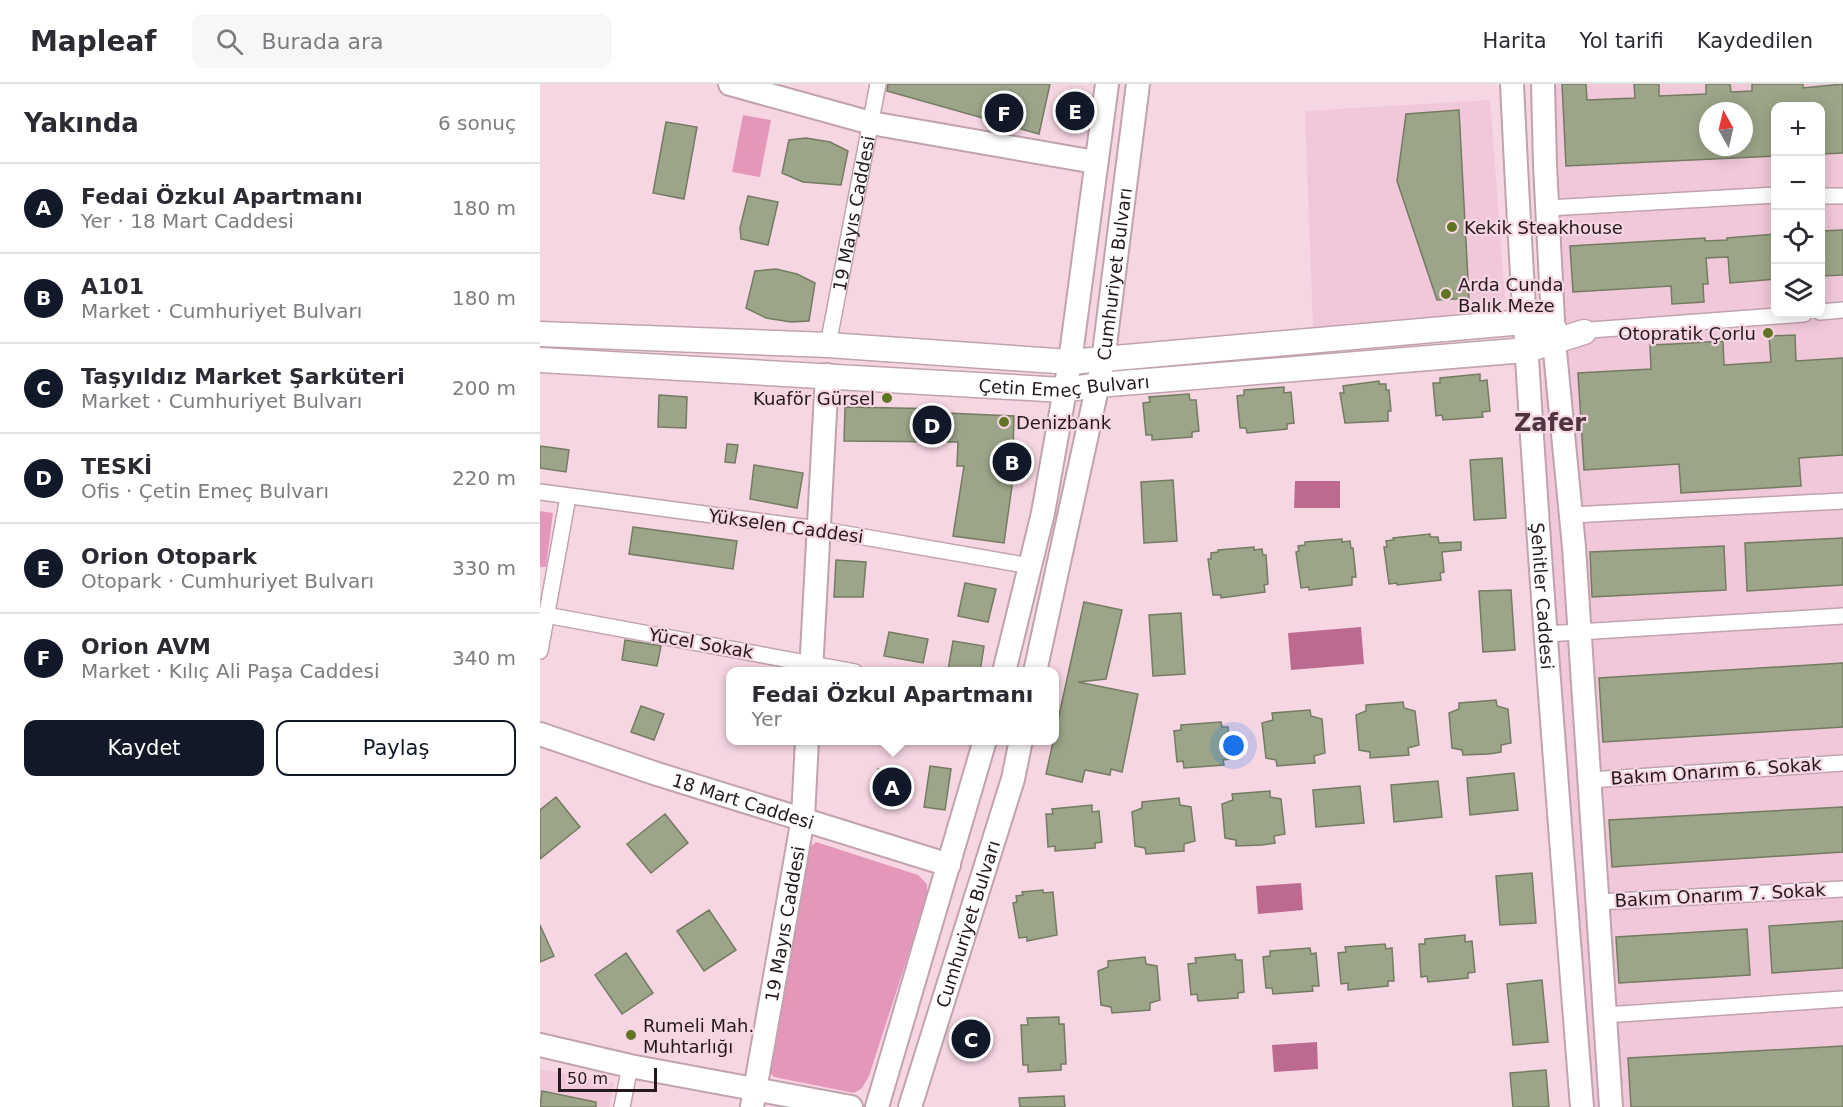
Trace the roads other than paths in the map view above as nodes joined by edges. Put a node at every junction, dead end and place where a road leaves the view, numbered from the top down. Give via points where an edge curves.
1 (729, 84) edge
2 (878, 84) edge
3 (1107, 84) edge
4 (1138, 84) edge
5 (1512, 84) edge
6 (1543, 84) edge
7 (871, 123) junction
8 (1095, 162) junction
9 (1771, 195) edge
10 (1825, 196) edge
11 (1843, 196) edge
12 (1548, 208) junction
13 (1843, 310) edge
14 (1825, 312) edge
15 (1771, 317) edge
16 (1523, 322) junction
17 (1584, 332) joint
18 (540, 334) edge
19 (1554, 335) junction
20 (828, 345) junction
21 (1527, 350) junction
22 (540, 360) edge
23 (1103, 361) junction
24 (1070, 362) junction
25 (827, 375) junction
26 (1098, 385) junction
27 (1064, 390) junction
28 (540, 492) edge
29 (568, 497) junction
30 (1843, 501) edge
31 (1571, 515) junction
32 (818, 530) junction
33 (1030, 566) junction
34 (546, 579) edge
35 (546, 615) junction
36 (1843, 616) edge
37 (1579, 631) junction
38 (1545, 634) junction
39 (540, 651) edge
40 (812, 667) edge
41 (1005, 667) edge
42 (1036, 667) edge
43 (540, 734) edge
44 (807, 745) edge
45 (984, 745) edge
46 (1020, 745) edge
47 (1843, 763) edge
48 (1590, 780) junction
49 (803, 818) junction
50 (949, 865) junction
51 (1843, 889) edge
52 (1598, 902) junction
53 (1843, 999) edge
54 (1605, 1016) junction
55 (540, 1045) edge
56 (630, 1066) junction
57 (754, 1098) edge
58 (622, 1107) edge
59 (851, 1107) edge
60 (877, 1107) edge
61 (910, 1107) edge
62 (1582, 1107) edge
63 (1611, 1107) edge

1 - 7 street
2 - 7 street, 19 Mayıs Caddesi
3 - 8 street, Cumhuriyet Bulvarı
4 - 23 street, Cumhuriyet Bulvarı
5 - 16 street, Şehitler Caddesi
6 - 12 street, Şehitler Caddesi
7 - 8 street
7 - 20 street, 19 Mayıs Caddesi
8 - 24 street, Cumhuriyet Bulvarı
9 - 12 street
10 - 11 street
12 - 19 street, Şehitler Caddesi
13 - 14 street
15 - 17 street
16 - 19 main road, Çetin Emeç Bulvarı
16 - 21 street, Şehitler Caddesi
16 - 23 main road, Çetin Emeç Bulvarı
17 - 19 main road, Çetin Emeç Bulvarı
18 - 20 main road, Çetin Emeç Bulvarı
19 - 21 main road, Çetin Emeç Bulvarı
19 - 31 street, Şehitler Caddesi
20 - 24 main road, Çetin Emeç Bulvarı
21 - 26 main road, Çetin Emeç Bulvarı
21 - 38 street, Şehitler Caddesi
22 - 25 main road, Çetin Emeç Bulvarı
23 - 24 main road, Çetin Emeç Bulvarı
23 - 26 street, Cumhuriyet Bulvarı
24 - 27 street, Cumhuriyet Bulvarı
25 - 27 main road, Çetin Emeç Bulvarı
25 - 32 street
26 - 27 main road, Çetin Emeç Bulvarı
26 - 42 street, Cumhuriyet Bulvarı
27 - 33 street, Cumhuriyet Bulvarı
28 - 29 street, Yükselen Caddesi
29 - 32 street, Yükselen Caddesi
29 - 34 street
30 - 31 street
31 - 37 street, Şehitler Caddesi
32 - 33 street, Yükselen Caddesi
32 - 40 street
33 - 41 street, Cumhuriyet Bulvarı
34 - 35 street
35 - 39 street
35 - 40 street, Yücel Sokak
36 - 37 street
37 - 38 street
37 - 48 street, Şehitler Caddesi
38 - 62 street, Şehitler Caddesi
43 - 49 street, 18 Mart Caddesi
44 - 49 street, 19 Mayıs Caddesi
45 - 50 street, Cumhuriyet Bulvarı
46 - 61 street, Cumhuriyet Bulvarı via 1013,779
47 - 48 street, Bakım Onarım 6. Sokak
48 - 52 street, Şehitler Caddesi
49 - 50 street, 18 Mart Caddesi
49 - 57 street, 19 Mayıs Caddesi
50 - 60 street, Cumhuriyet Bulvarı
51 - 52 street, Bakım Onarım 7. Sokak
52 - 54 street, Şehitler Caddesi
53 - 54 street
54 - 63 street, Şehitler Caddesi
55 - 56 street
56 - 57 street
56 - 58 street
57 - 59 street

